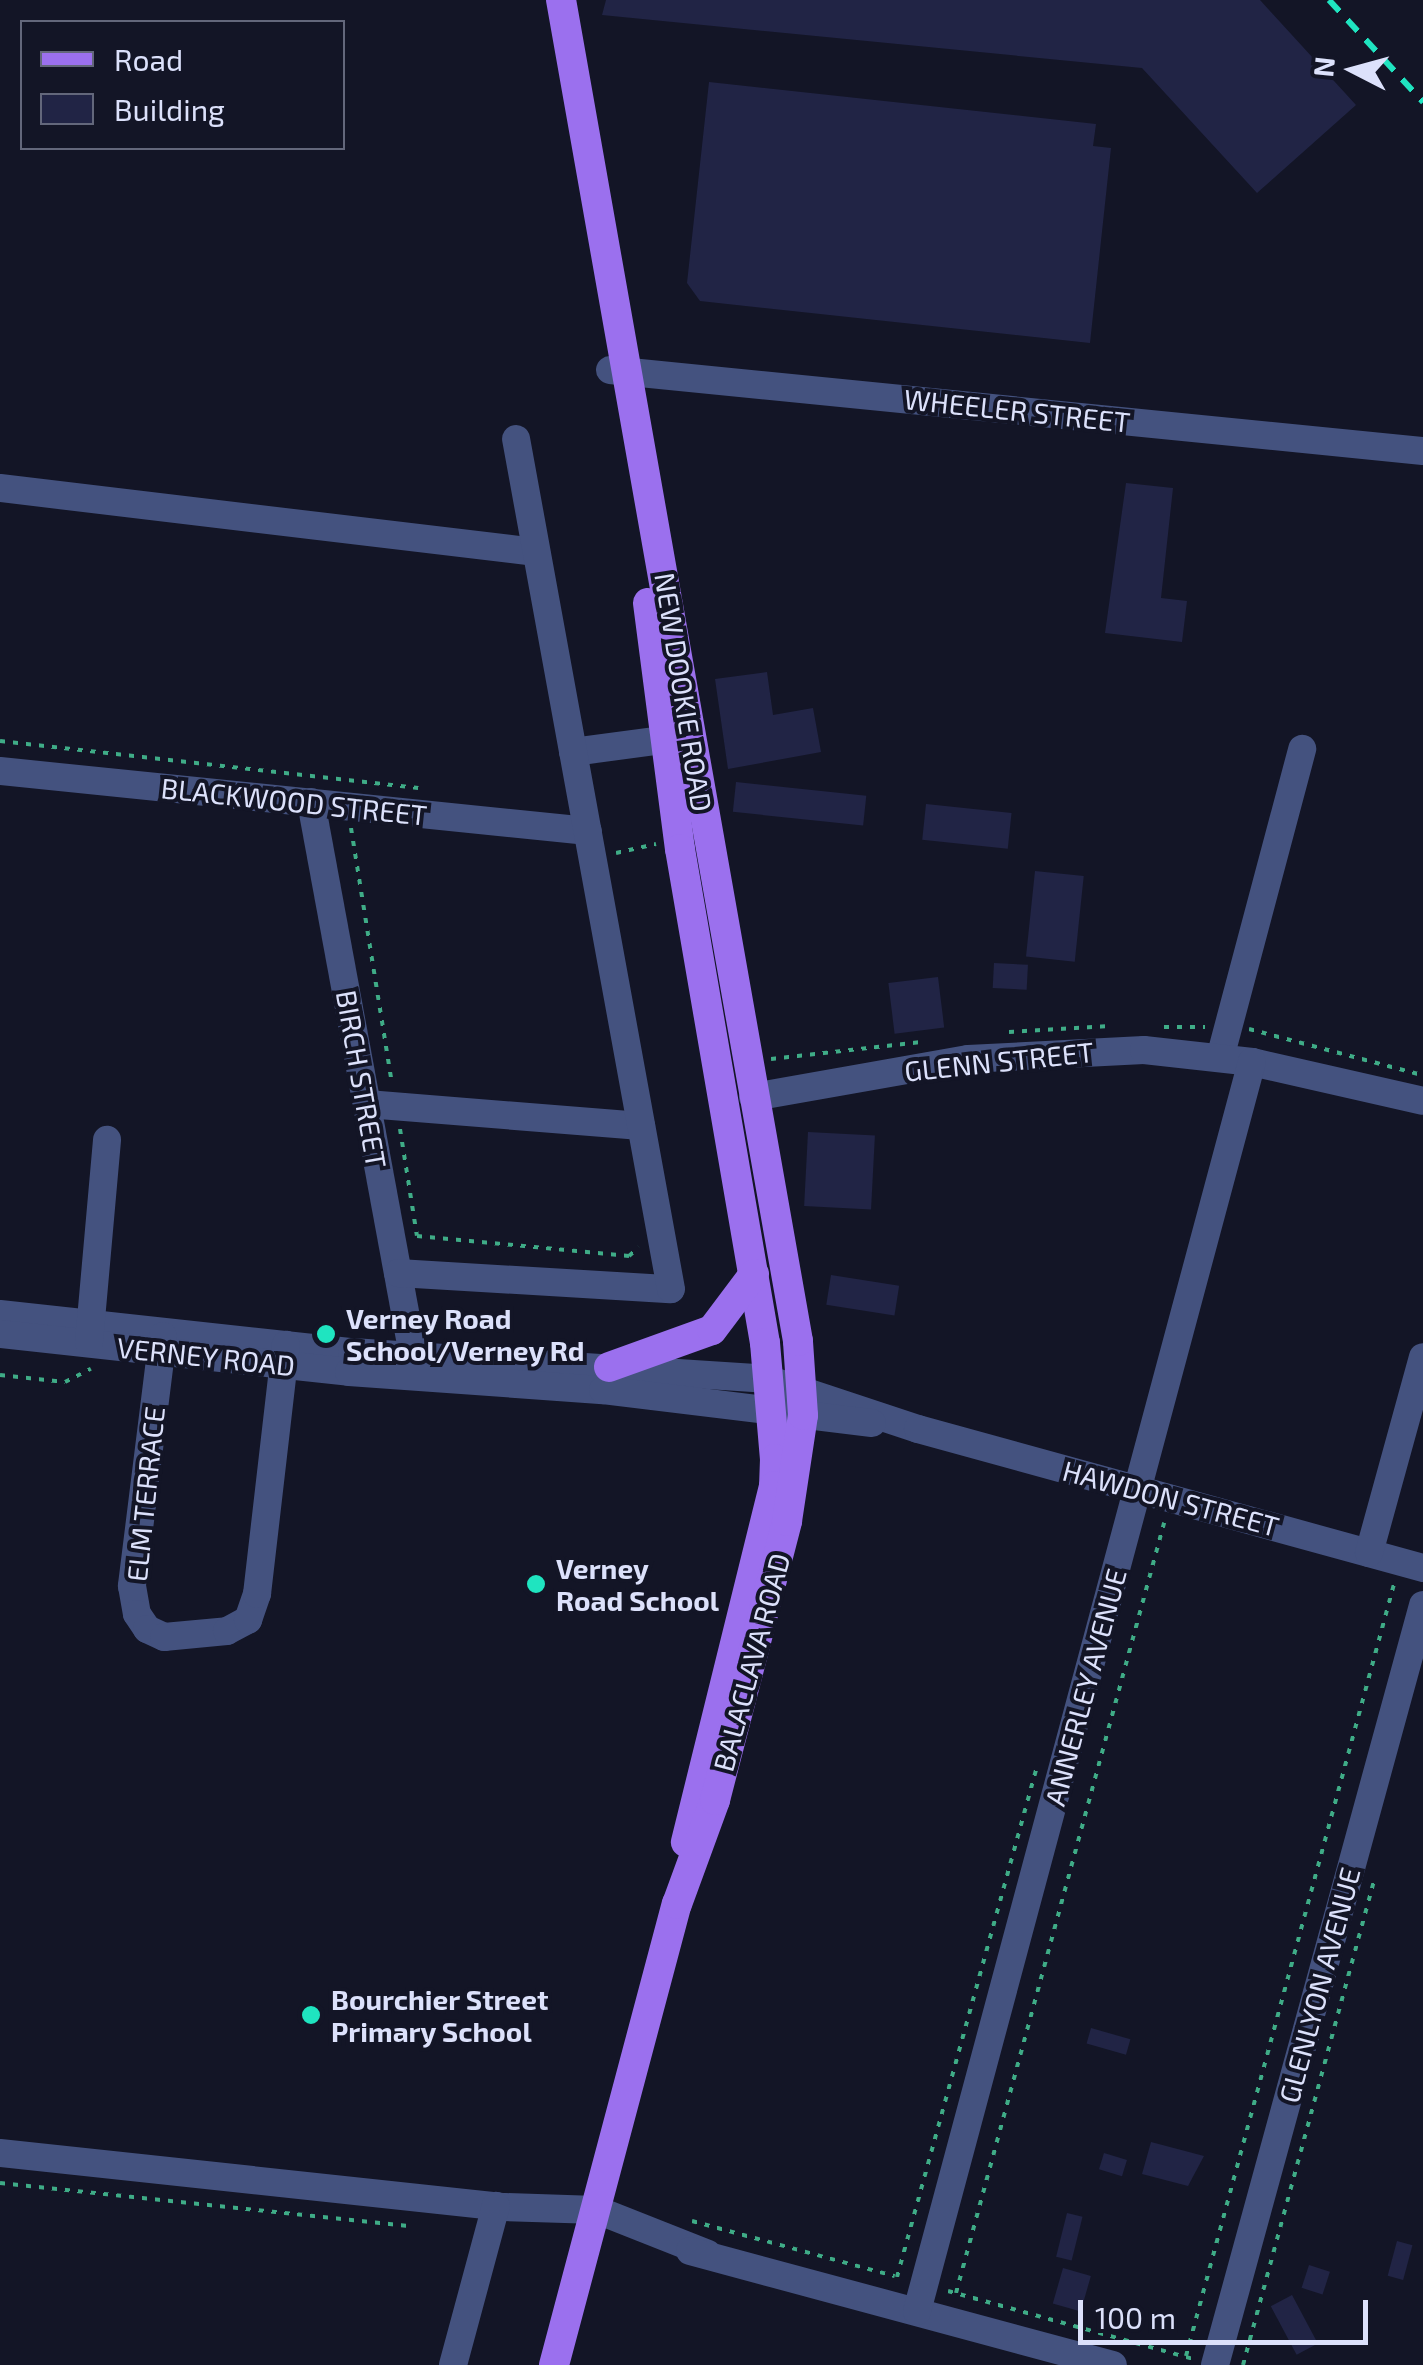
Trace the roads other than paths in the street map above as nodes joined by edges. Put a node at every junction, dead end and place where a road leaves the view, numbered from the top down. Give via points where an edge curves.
1 (542, 0) edge
2 (561, 0) edge
3 (619, 371) junction
4 (516, 440) dead end
5 (1423, 451) edge
6 (0, 488) edge
7 (536, 552) junction
8 (678, 739) junction
9 (1302, 749) dead end
10 (573, 752) junction
11 (0, 771) edge
12 (311, 802) junction
13 (590, 844) junction
14 (1220, 1058) junction
15 (1252, 1062) junction
16 (752, 1097) junction
17 (1423, 1102) edge
18 (366, 1104) junction
19 (641, 1126) junction
20 (107, 1140) dead end
21 (398, 1273) junction
22 (754, 1274) junction
23 (0, 1314) edge
24 (0, 1334) edge
25 (90, 1334) junction
26 (162, 1341) junction
27 (285, 1354) junction
28 (413, 1355) junction
29 (1423, 1357) edge
30 (608, 1366) junction
31 (767, 1379) junction
32 (802, 1400) junction
33 (771, 1413) junction
34 (1138, 1489) junction
35 (1369, 1553) junction
36 (1423, 1568) edge
37 (1423, 1604) edge
38 (677, 1904) junction
39 (0, 2153) edge
40 (500, 2207) junction
41 (593, 2222) junction
42 (917, 2311) junction
43 (453, 2365) edge
44 (554, 2365) edge
45 (1113, 2365) edge
46 (1215, 2365) edge

1 - 3 main road, NEW DOOKIE ROAD
2 - 3 main road, NEW DOOKIE ROAD
3 - 5 street, WHEELER STREET
3 - 8 main road, NEW DOOKIE ROAD
4 - 7 street
6 - 7 street
7 - 10 street
8 - 10 street
8 - 16 main road, NEW DOOKIE ROAD
8 - 22 main road, NEW DOOKIE ROAD
9 - 14 street
10 - 13 street
11 - 12 street, BLACKWOOD STREET
12 - 13 street, BLACKWOOD STREET
12 - 18 street, BIRCH STREET
13 - 19 street
14 - 15 street, GLENN STREET
14 - 16 street, GLENN STREET via 1062,1050 968,1059
15 - 17 street, GLENN STREET
15 - 34 street, ANNERLEY AVENUE
16 - 32 main road, NEW DOOKIE ROAD
18 - 19 street
18 - 21 street, BIRCH STREET
19 - 21 street via 671,1288
20 - 25 street
21 - 28 street, BIRCH STREET
22 - 30 main road via 712,1330
22 - 31 main road, NEW DOOKIE ROAD
23 - 25 street, VERNEY ROAD
24 - 25 street, VERNEY ROAD
25 - 26 street, VERNEY ROAD
26 - 27 street, VERNEY ROAD
26 - 27 street, ELM TERRACE via 132,1586 146,1629 164,1637 227,1632 248,1620 257,1594
27 - 28 street, VERNEY ROAD
27 - 33 street, VERNEY ROAD
28 - 30 street, VERNEY ROAD
29 - 35 street
30 - 31 street, VERNEY ROAD
31 - 32 street, HAWDON STREET
31 - 33 main road, BALACLAVA ROAD
32 - 33 street, HAWDON STREET
32 - 34 street, HAWDON STREET
32 - 38 main road, BALACLAVA ROAD via 788,1522 715,1800
33 - 38 main road, BALACLAVA ROAD via 774,1486 692,1803
34 - 35 street, HAWDON STREET
34 - 42 street, ANNERLEY AVENUE
35 - 36 street, HAWDON STREET
37 - 46 street, GLENLYON AVENUE
38 - 41 main road, BALACLAVA ROAD
39 - 40 street
40 - 41 street
40 - 43 street
41 - 42 street
41 - 44 main road, BALACLAVA ROAD
42 - 45 street

